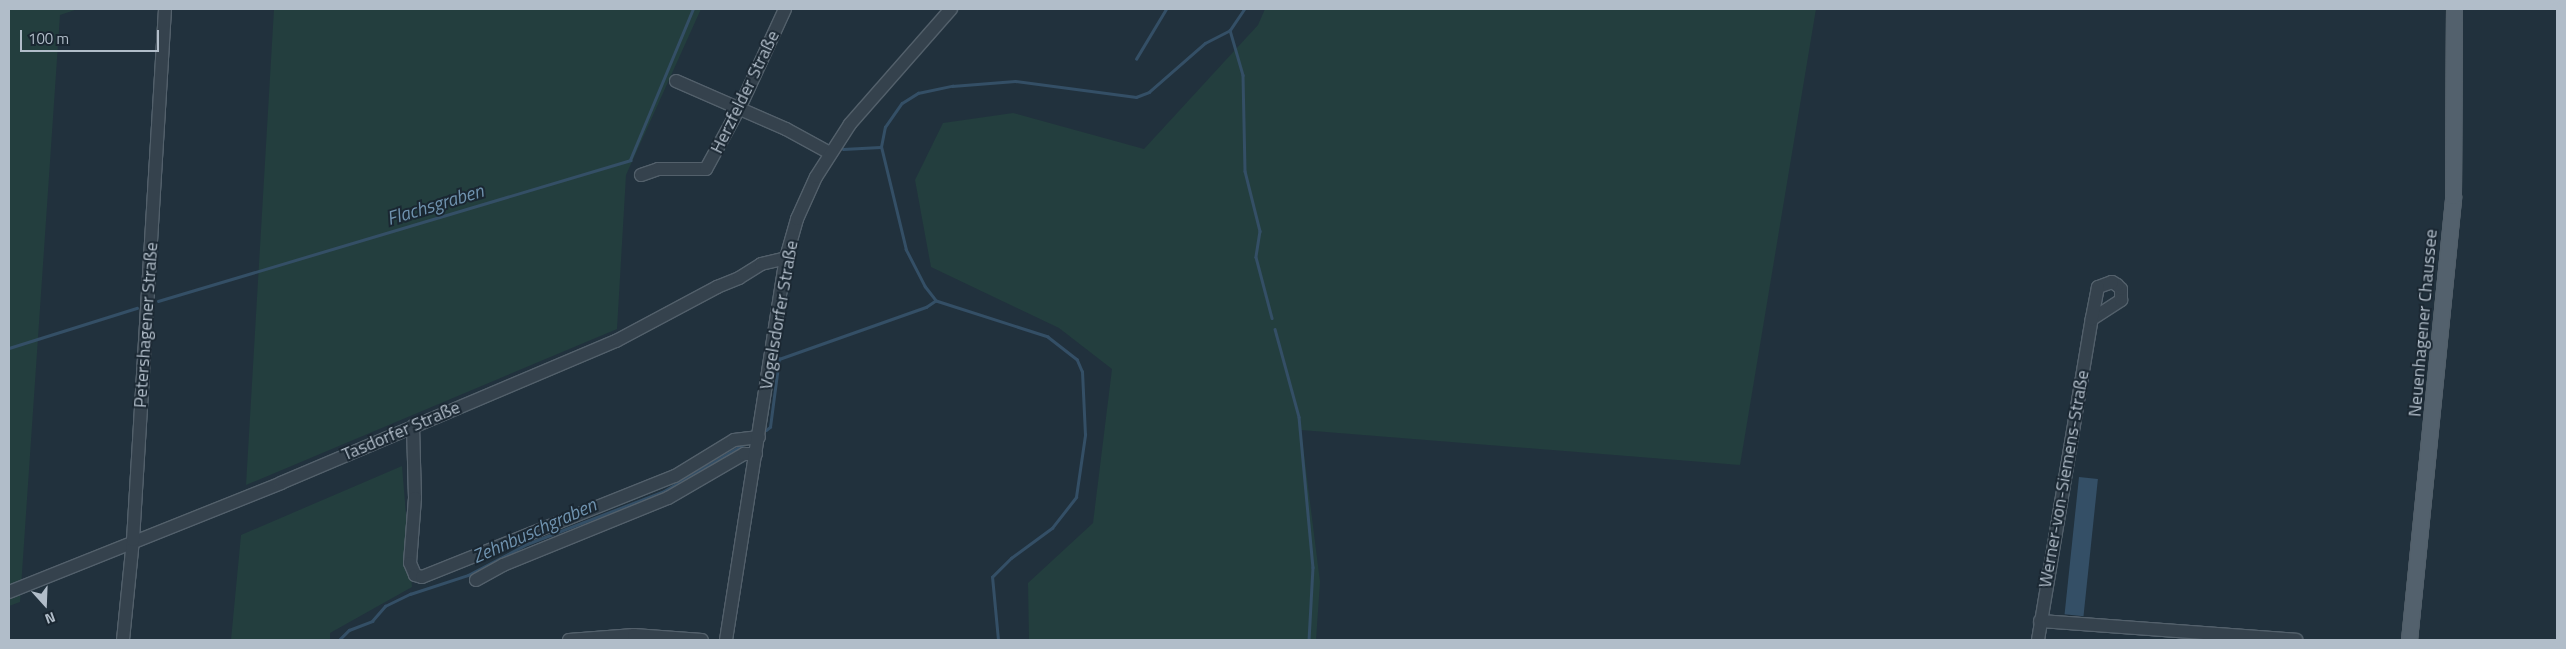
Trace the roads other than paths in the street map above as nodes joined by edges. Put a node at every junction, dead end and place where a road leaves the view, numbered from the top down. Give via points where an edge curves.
1 (165, 9) edge
2 (785, 9) edge
3 (951, 9) edge
4 (2454, 9) edge
5 (676, 81) dead end
6 (740, 108) junction
7 (830, 153) junction
8 (641, 175) dead end
9 (786, 258) junction
10 (2092, 319) dead end
11 (413, 426) junction
12 (759, 437) junction
13 (756, 454) junction
14 (133, 540) junction
15 (476, 580) dead end
16 (9, 592) edge
17 (2040, 621) junction
18 (123, 640) edge
19 (569, 640) edge
20 (702, 640) edge
21 (726, 640) edge
22 (2038, 640) edge
23 (2296, 640) edge
24 (2409, 640) edge

1 - 14 street, Petershagener Straße
2 - 6 street, Herzfelder Straße
3 - 7 street, Vogelsdorfer Straße via 864,106
4 - 24 main road, Neuenhagener Chaussee via 2452,216
5 - 6 street
6 - 7 street
6 - 8 street, Herzfelder Straße via 706,169 658,169
7 - 9 street, Vogelsdorfer Straße via 805,198
9 - 11 street, Tasdorfer Straße via 761,264 616,341
9 - 12 street, Vogelsdorfer Straße
10 - 17 street, Werner-von-Siemens-Straße
11 - 12 street via 415,498 410,563 415,574 422,577 675,476 734,440
11 - 14 street, Tasdorfer Straße via 273,486
12 - 13 street, Vogelsdorfer Straße
13 - 15 street via 744,454 668,498 523,556
13 - 21 street, Vogelsdorfer Straße
14 - 16 street, Tasdorfer Straße
14 - 18 street, Petershagener Straße
17 - 22 street, Werner-von-Siemens-Straße
17 - 23 street
19 - 20 street via 634,635

